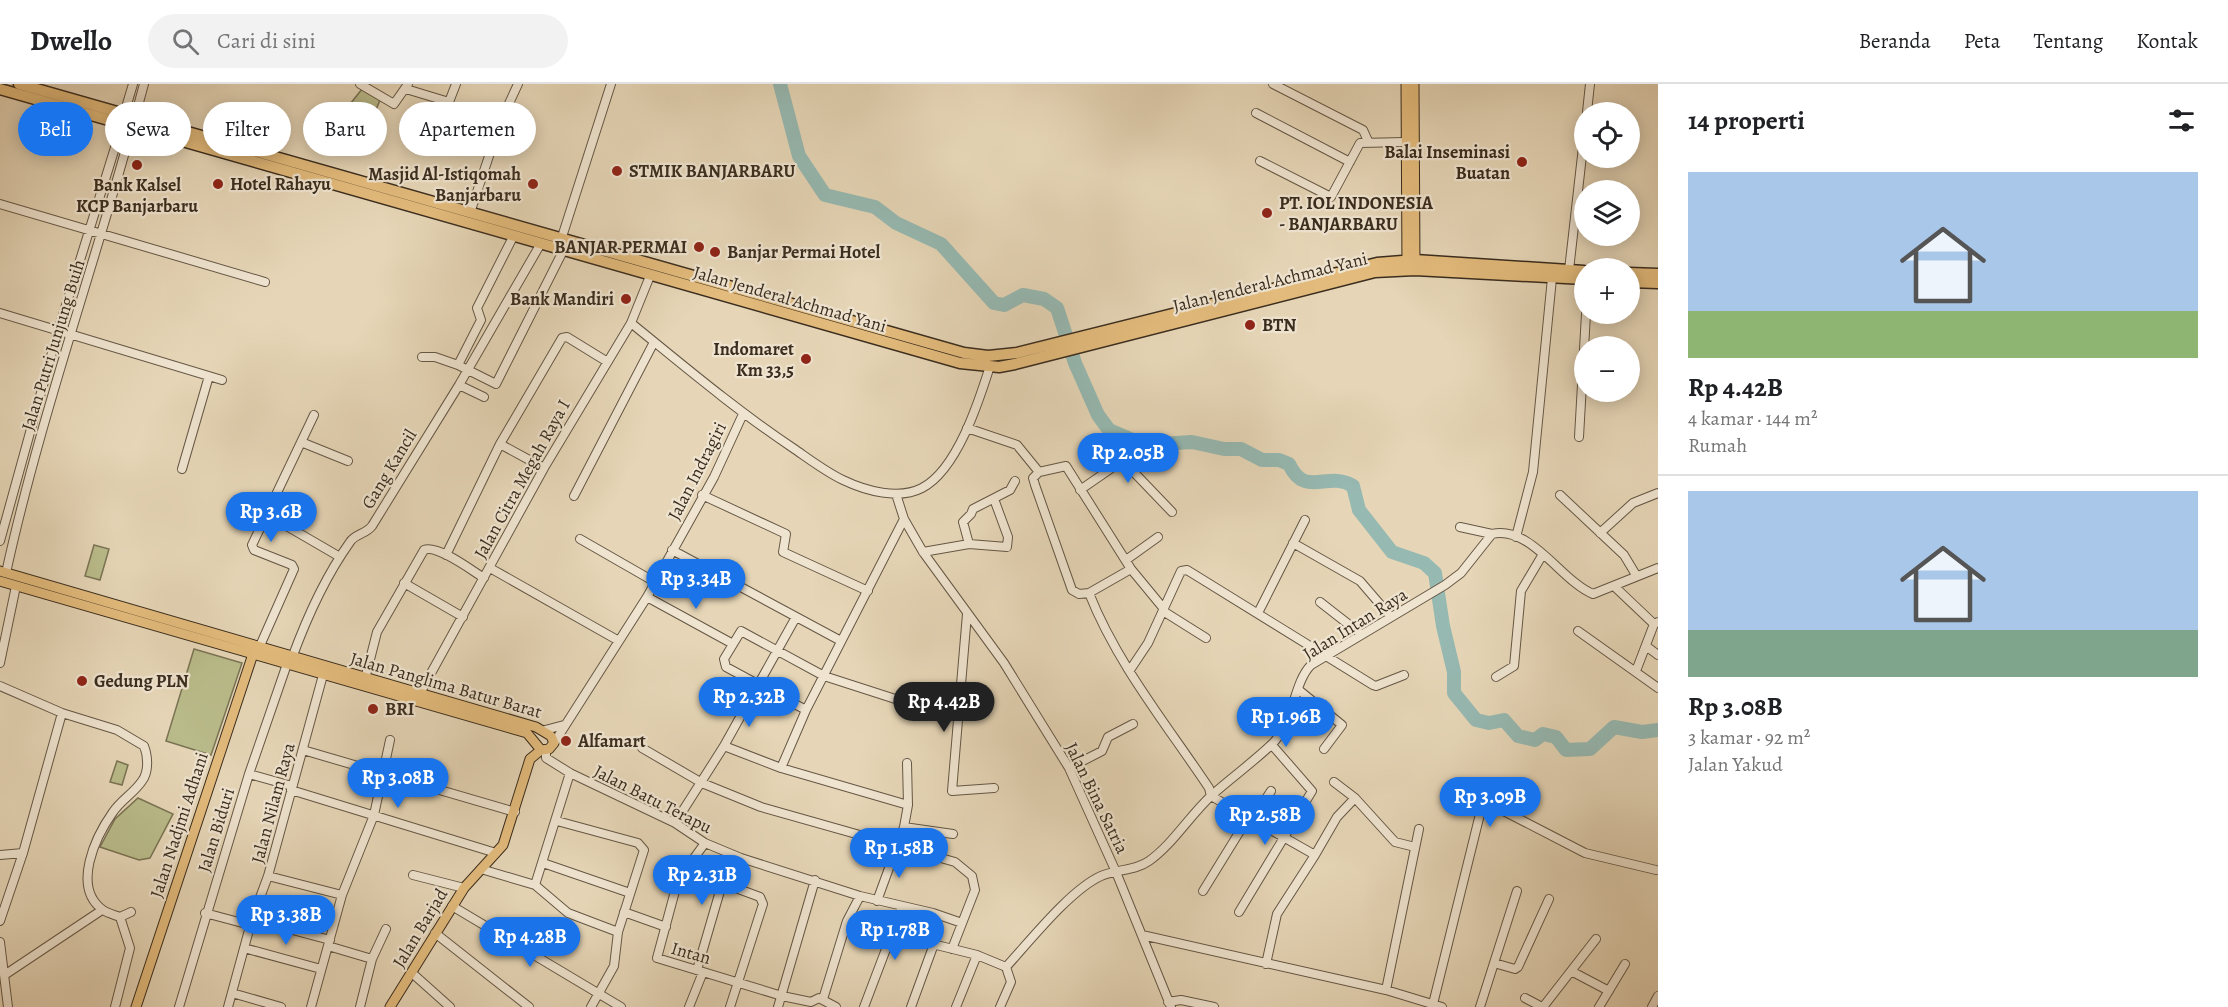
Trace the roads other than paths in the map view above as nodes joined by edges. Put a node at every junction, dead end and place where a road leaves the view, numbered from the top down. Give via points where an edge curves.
1 (19, 84) edge
2 (133, 84) edge
3 (144, 84) edge
4 (360, 84) edge
5 (456, 84) edge
6 (518, 84) edge
7 (611, 84) edge
8 (1273, 84) edge
9 (1406, 84) edge
10 (1414, 84) edge
11 (1590, 84) edge
12 (407, 87) edge
13 (0, 89) edge
14 (131, 102) edge
15 (136, 102) edge
16 (1588, 102) edge
17 (105, 113) edge
18 (1256, 113) dead end
19 (105, 115) edge
20 (191, 139) edge
21 (1368, 141) junction
22 (1405, 142) junction
23 (116, 156) edge
24 (120, 156) edge
25 (1260, 161) dead end
26 (1350, 162) junction
27 (1581, 168) edge
28 (1409, 188) junction
29 (373, 190) junction
30 (0, 204) edge
31 (470, 213) junction
32 (91, 230) junction
33 (103, 233) junction
34 (513, 237) junction
35 (540, 244) junction
36 (562, 246) junction
37 (1411, 265) junction
38 (1569, 270) junction
39 (1574, 270) edge
40 (1640, 273) edge
41 (1658, 274) edge
42 (650, 276) junction
43 (1552, 278) junction
44 (1574, 279) edge
45 (265, 282) dead end
46 (1640, 283) edge
47 (1658, 284) edge
48 (756, 301) junction
49 (0, 314) edge
50 (830, 322) junction
51 (630, 323) junction
52 (1585, 324) edge
53 (58, 331) junction
54 (69, 334) junction
55 (654, 342) junction
56 (1055, 349) junction
57 (422, 357) dead end
58 (606, 361) junction
59 (458, 365) junction
60 (990, 366) junction
61 (468, 370) junction
62 (209, 376) junction
63 (222, 380) dead end
64 (459, 385) junction
65 (484, 397) dead end
66 (742, 414) junction
67 (314, 415) dead end
68 (967, 428) junction
69 (1579, 437) dead end
70 (301, 442) junction
71 (500, 444) junction
72 (348, 460) dead end
73 (544, 468) junction
74 (182, 469) dead end
75 (1039, 472) junction
76 (1015, 481) dead end
77 (1080, 490) junction
78 (1658, 493) edge
79 (896, 494) junction
80 (702, 495) junction
81 (1560, 495) dead end
82 (574, 496) dead end
83 (994, 499) junction
84 (7, 508) junction
85 (20, 511) junction
86 (1172, 512) dead end
87 (266, 514) junction
88 (904, 519) junction
89 (1305, 520) dead end
90 (1460, 527) dead end
91 (1600, 533) junction
92 (1492, 534) junction
93 (1158, 537) dead end
94 (1516, 537) junction
95 (580, 539) dead end
96 (0, 541) edge
97 (1293, 543) junction
98 (969, 544) junction
99 (672, 550) junction
100 (923, 552) junction
101 (1543, 554) junction
102 (446, 555) junction
103 (340, 557) junction
104 (1126, 560) junction
105 (490, 568) junction
106 (1658, 568) edge
107 (1131, 569) junction
108 (2, 575) edge
109 (1636, 575) junction
110 (484, 578) junction
111 (655, 582) junction
112 (404, 583) junction
113 (15, 586) junction
114 (1614, 586) junction
115 (867, 591) junction
116 (1089, 594) junction
117 (647, 597) junction
118 (1320, 602) dead end
119 (1164, 610) junction
120 (1258, 613) junction
121 (967, 614) junction
122 (137, 617) junction
123 (463, 617) junction
124 (796, 617) junction
125 (1391, 617) junction
126 (1656, 623) edge
127 (1578, 631) dead end
128 (1361, 634) junction
129 (1206, 638) dead end
130 (619, 640) junction
131 (841, 640) junction
132 (733, 644) junction
133 (1646, 646) junction
134 (778, 650) junction
135 (256, 651) junction
136 (1658, 655) edge
137 (1325, 656) junction
138 (289, 661) junction
139 (0, 663) edge
140 (1130, 670) junction
141 (1636, 671) junction
142 (323, 675) junction
143 (1404, 675) dead end
144 (824, 676) junction
145 (1496, 677) dead end
146 (365, 679) junction
147 (758, 685) junction
148 (0, 686) edge
149 (1658, 688) edge
150 (1300, 691) junction
151 (419, 695) junction
152 (917, 706) dead end
153 (806, 710) junction
154 (62, 712) junction
155 (1133, 724) dead end
156 (564, 725) junction
157 (545, 730) junction
158 (390, 740) dead end
159 (554, 743) junction
160 (1272, 745) junction
161 (724, 746) junction
162 (642, 748) dead end
163 (1324, 749) dead end
164 (303, 750) junction
165 (543, 751) junction
166 (907, 763) dead end
167 (781, 768) junction
168 (1069, 768) junction
169 (570, 773) junction
170 (249, 774) junction
171 (385, 775) junction
172 (1334, 782) dead end
173 (702, 783) junction
174 (292, 788) junction
175 (993, 788) dead end
176 (1272, 791) dead end
177 (1211, 796) junction
178 (1355, 798) junction
179 (909, 805) junction
180 (515, 812) junction
181 (374, 815) junction
182 (1250, 819) junction
183 (556, 821) junction
184 (675, 823) junction
185 (904, 828) junction
186 (1419, 829) dead end
187 (953, 834) dead end
188 (1284, 838) junction
189 (705, 843) junction
190 (1415, 847) junction
191 (897, 848) junction
192 (23, 853) junction
193 (496, 853) junction
194 (0, 855) edge
195 (1315, 855) junction
196 (741, 858) junction
197 (543, 863) junction
198 (481, 869) junction
199 (1656, 870) dead end
200 (1116, 872) junction
201 (413, 875) dead end
202 (268, 876) junction
203 (814, 880) junction
204 (725, 884) junction
205 (535, 885) junction
206 (464, 888) junction
207 (1203, 891) dead end
208 (1518, 891) dead end
209 (630, 892) junction
210 (342, 895) junction
211 (860, 896) junction
212 (1549, 899) dead end
213 (877, 901) junction
214 (452, 906) junction
215 (902, 907) junction
216 (102, 910) junction
217 (131, 912) dead end
218 (624, 912) junction
219 (1239, 912) dead end
220 (205, 913) junction
221 (120, 917) junction
222 (0, 921) edge
223 (251, 922) junction
224 (962, 923) junction
225 (666, 927) junction
226 (386, 929) dead end
227 (618, 932) junction
228 (435, 933) junction
229 (892, 934) junction
230 (1142, 935) junction
231 (1596, 939) dead end
232 (0, 942) edge
233 (329, 943) junction
234 (934, 944) junction
235 (244, 948) junction
236 (952, 949) junction
237 (977, 955) junction
238 (372, 959) junction
239 (1494, 963) junction
240 (1266, 964) junction
241 (1625, 964) dead end
242 (1006, 967) junction
243 (321, 969) junction
244 (700, 971) junction
245 (1571, 971) junction
246 (412, 973) junction
247 (6, 974) junction
248 (737, 983) junction
249 (1386, 990) junction
250 (1608, 991) junction
251 (232, 993) junction
252 (599, 995) junction
253 (782, 996) junction
254 (1658, 996) edge
255 (1525, 998) dead end
256 (823, 999) junction
257 (1169, 1004) edge
258 (1433, 1004) junction
259 (8, 1007) edge
260 (116, 1007) edge
261 (136, 1007) edge
262 (179, 1007) edge
263 (228, 1007) edge
264 (280, 1007) edge
265 (311, 1007) edge
266 (360, 1007) edge
267 (390, 1007) edge
268 (449, 1007) edge
269 (529, 1007) edge
270 (591, 1007) edge
271 (621, 1007) edge
272 (689, 1007) edge
273 (730, 1007) edge
274 (778, 1007) edge
275 (836, 1007) edge
276 (864, 1007) edge
277 (911, 1007) edge
278 (956, 1007) edge
279 (1000, 1007) edge
280 (1214, 1007) edge
281 (1442, 1007) edge
282 (1480, 1007) edge
283 (1542, 1007) edge
284 (1599, 1007) edge
285 (1652, 1007) edge

1 - 17 highway, Jalan Jenderal Achmad Yani
2 - 14 street
3 - 15 street
4 - 12 street via 394,104
5 - 12 street via 449,102
6 - 31 street via 500,123
7 - 36 street
8 - 21 street via 1362,130
9 - 22 main road
10 - 28 main road
11 - 16 street
13 - 19 highway, Jalan Jenderal Achmad Yani
18 - 26 street
20 - 29 highway, Jalan Jenderal Achmad Yani
21 - 22 street
21 - 26 street via 1360,143
22 - 28 main road
23 - 32 street, Jalan Putri Junjung Buih
24 - 33 street, Jalan Putri Junjung Buih
25 - 26 street via 1331,197
27 - 38 street
28 - 37 main road
29 - 31 highway, Jalan Jenderal Achmad Yani
29 - 34 highway, Jalan Jenderal Achmad Yani
30 - 32 street
31 - 36 highway, Jalan Jenderal Achmad Yani
32 - 33 street
32 - 53 street, Jalan Putri Junjung Buih
33 - 45 street
33 - 54 street, Jalan Putri Junjung Buih
34 - 35 highway, Jalan Jenderal Achmad Yani
34 - 59 street via 477,308 481,320
35 - 36 highway, Jalan Jenderal Achmad Yani
35 - 61 street, Gang Kancil
36 - 42 highway, Jalan Jenderal Achmad Yani
36 - 48 highway, Jalan Jenderal Achmad Yani
36 - 61 street via 496,384
37 - 38 highway, Jalan Jenderal Achmad Yani
37 - 43 highway, Jalan Jenderal Achmad Yani
37 - 56 highway, Jalan Jenderal Achmad Yani
38 - 39 highway, Jalan Jenderal Achmad Yani
40 - 41 highway
42 - 48 highway, Jalan Jenderal Achmad Yani
42 - 51 street, Jalan Citra Megah Raya I
43 - 44 highway, Jalan Jenderal Achmad Yani
43 - 94 street via 1533,472
46 - 47 highway
48 - 50 highway, Jalan Jenderal Achmad Yani
49 - 53 street
50 - 56 highway, Jalan Jenderal Achmad Yani via 988,356
50 - 60 highway, Jalan Jenderal Achmad Yani via 932,357
51 - 55 street
51 - 58 street, Jalan Citra Megah Raya I
52 - 69 street
53 - 54 street
53 - 84 street, Jalan Putri Junjung Buih
54 - 62 street
54 - 85 street, Jalan Putri Junjung Buih
55 - 66 street
55 - 82 street
56 - 60 highway, Jalan Jenderal Achmad Yani via 1015,364
57 - 59 street
58 - 71 street via 564,336
58 - 73 street, Jalan Citra Megah Raya I
59 - 61 street
60 - 68 street
61 - 64 street, Gang Kancil
62 - 63 street
62 - 74 street
64 - 65 street
64 - 103 street, Gang Kancil via 372,526 353,537
66 - 79 street via 843,480
66 - 80 street, Jalan Indragiri
67 - 70 street
68 - 75 street via 1017,445
68 - 79 street via 946,464 928,484
70 - 72 street
70 - 87 street
71 - 73 street
71 - 102 street
73 - 105 street, Jalan Citra Megah Raya I
75 - 77 street via 1065,465
75 - 116 street via 1033,478 1072,590
76 - 83 street via 1010,490
77 - 86 street via 1119,463 1125,463
77 - 104 street
78 - 91 street via 1633,503
79 - 88 street, Jalan Bina Satria
80 - 99 street, Jalan Indragiri
80 - 115 street via 786,534 783,552
81 - 91 street
83 - 98 street via 973,509 965,518
83 - 98 street via 1008,544 1002,549
84 - 85 street
84 - 96 street, Jalan Putri Junjung Buih
85 - 108 street, Jalan Putri Junjung Buih
87 - 103 street
87 - 135 street via 252,547 294,569
88 - 100 street, Jalan Bina Satria
88 - 115 street
89 - 97 street
90 - 92 street
91 - 109 street via 1623,555
92 - 94 street
92 - 125 street, Jalan Intan Raya via 1461,573
93 - 104 street
94 - 101 street
95 - 111 street
97 - 120 street
97 - 125 street via 1360,581
98 - 100 street
99 - 111 street, Jalan Indragiri
99 - 124 street
100 - 121 street, Jalan Bina Satria
101 - 114 street via 1589,593
101 - 145 street via 1521,591 1514,666
102 - 110 street
102 - 112 street via 426,548
103 - 138 street, Gang Kancil via 308,615
104 - 107 street
105 - 110 street, Jalan Citra Megah Raya I
105 - 130 street
106 - 109 street
107 - 116 street
107 - 119 street
108 - 113 main road, Jalan Panglima Batur Barat
108 - 122 main road, Jalan Panglima Batur Barat
109 - 114 street
110 - 123 street, Jalan Citra Megah Raya I
111 - 117 street, Jalan Indragiri
112 - 123 street
112 - 146 street via 376,632
113 - 122 main road, Jalan Panglima Batur Barat
113 - 139 street
114 - 126 street
115 - 131 street
116 - 140 street via 1103,628
117 - 130 street, Jalan Indragiri
117 - 132 street
118 - 128 street
119 - 120 street via 1181,571 1187,570
119 - 129 street
119 - 140 street
120 - 137 street
121 - 168 street, Jalan Bina Satria via 1004,663
121 - 175 street via 951,791
122 - 135 main road, Jalan Panglima Batur Barat
123 - 151 street, Jalan Citra Megah Raya I
124 - 131 street
124 - 134 street
125 - 128 street, Jalan Intan Raya
126 - 133 street
127 - 141 street
128 - 137 street, Jalan Intan Raya
130 - 156 street, Jalan Indragiri
131 - 144 street
132 - 134 street via 741,631
132 - 147 street via 724,659 726,667
133 - 136 street
133 - 141 street
134 - 144 street
134 - 147 street
135 - 138 main road, Jalan Panglima Batur Barat
135 - 261 main road, Jalan Nadjmi Adhani
137 - 143 street via 1375,686
137 - 150 street, Jalan Intan Raya via 1307,669
138 - 142 main road, Jalan Panglima Batur Barat
138 - 146 main road, Jalan Panglima Batur Barat
138 - 170 street, Jalan Biduri
140 - 177 street
141 - 149 street
142 - 164 street, Jalan Nilam Raya
142 - 165 main road, Jalan Panglima Batur Barat via 527,733
144 - 152 street
144 - 153 street
146 - 151 main road, Jalan Panglima Batur Barat
147 - 153 street
147 - 161 street
148 - 154 street
150 - 160 street, Jalan Intan Raya
150 - 163 street via 1342,725
151 - 157 main road, Jalan Panglima Batur Barat
153 - 167 street
154 - 192 street
154 - 216 street via 117,730 144,746 147,753 143,780 113,812 87,870 89,888
155 - 168 street via 1108,737 1102,751
156 - 157 street
156 - 159 street, Jalan Indragiri
157 - 159 main road, Jalan Panglima Batur Barat
158 - 171 street
159 - 165 main road, Jalan Panglima Batur Barat
160 - 177 street, Jalan Intan Raya
160 - 188 street via 1312,790
161 - 167 street
161 - 173 street
162 - 173 street
164 - 171 street
164 - 174 street, Jalan Nilam Raya
165 - 169 street, Jalan Batu Terapu via 546,758
165 - 180 main road, Jalan Barjad via 530,759
166 - 179 street
167 - 179 street
168 - 200 street, Jalan Bina Satria
169 - 183 street
169 - 184 street, Jalan Batu Terapu
170 - 174 street
170 - 220 street, Jalan Biduri
171 - 180 street
171 - 181 street
172 - 178 street
173 - 184 street
173 - 191 street via 805,821
174 - 181 street
174 - 202 street, Jalan Nilam Raya
176 - 182 street
177 - 182 street
177 - 200 street, Jalan Intan Raya via 1150,861
178 - 190 street via 1395,842
178 - 195 street via 1337,818
179 - 185 street
180 - 193 main road, Jalan Barjad
181 - 193 street
181 - 210 street
182 - 188 street
182 - 207 street
183 - 197 street
183 - 209 street via 643,846
184 - 189 street, Jalan Batu Terapu
185 - 187 street
185 - 191 street
186 - 190 street
188 - 195 street
188 - 219 street
189 - 196 street, Jalan Batu Terapu
189 - 225 street, Intan via 678,880
190 - 249 street
191 - 213 street
191 - 224 street via 955,862 972,876 975,890
192 - 194 street
192 - 222 street
193 - 198 main road, Jalan Barjad
195 - 240 street via 1276,914
196 - 203 street, Jalan Batu Terapu
196 - 204 street
197 - 205 street
197 - 209 street
198 - 205 street
198 - 206 main road, Jalan Barjad
199 - 258 street via 1585,853 1494,806 1485,806
200 - 230 street, Jalan Bina Satria
200 - 242 street, Jalan Intan Raya via 1089,884
201 - 206 street
202 - 210 street
202 - 223 street, Jalan Nilam Raya
203 - 211 street, Jalan Batu Terapu
203 - 253 street
204 - 244 street
204 - 248 street via 763,900
205 - 227 street via 568,913
206 - 214 main road, Jalan Barjad
208 - 239 street
209 - 218 street
210 - 233 street
211 - 213 street, Jalan Batu Terapu
211 - 256 street via 847,921
212 - 239 street via 1518,967
213 - 215 street, Jalan Batu Terapu
214 - 228 main road, Jalan Barjad
214 - 252 street
215 - 224 street, Jalan Batu Terapu
215 - 229 street
216 - 221 street
216 - 247 street
217 - 221 street
218 - 225 street
218 - 227 street
220 - 223 street
220 - 262 street, Jalan Biduri
221 - 260 street via 130,948
223 - 233 street
223 - 235 street, Jalan Nilam Raya
224 - 236 street
225 - 244 street, Intan via 657,958
226 - 238 street
227 - 252 street via 614,966
228 - 246 main road, Jalan Barjad
228 - 269 street
229 - 234 street
229 - 276 street
230 - 240 street
230 - 257 street, Jalan Bina Satria
231 - 245 street
232 - 247 street
233 - 238 street
233 - 243 street
234 - 236 street
234 - 277 street
235 - 243 street
235 - 251 street, Jalan Nilam Raya
236 - 237 street
237 - 242 street
237 - 278 street
238 - 266 street
239 - 282 street
240 - 249 street
241 - 250 street
242 - 279 street via 1011,981
243 - 265 street
244 - 248 street, Intan
244 - 272 street
245 - 250 street
245 - 283 street
246 - 267 main road, Jalan Barjad
246 - 268 street
247 - 259 street
248 - 253 street, Intan
248 - 273 street
249 - 258 street
250 - 284 street
251 - 263 street, Jalan Nilam Raya
251 - 264 street
252 - 270 street
252 - 271 street
253 - 256 street, Intan via 811,1002
253 - 274 street
254 - 285 street
255 - 283 street
256 - 275 street
257 - 280 street via 1181,1000
258 - 281 street

